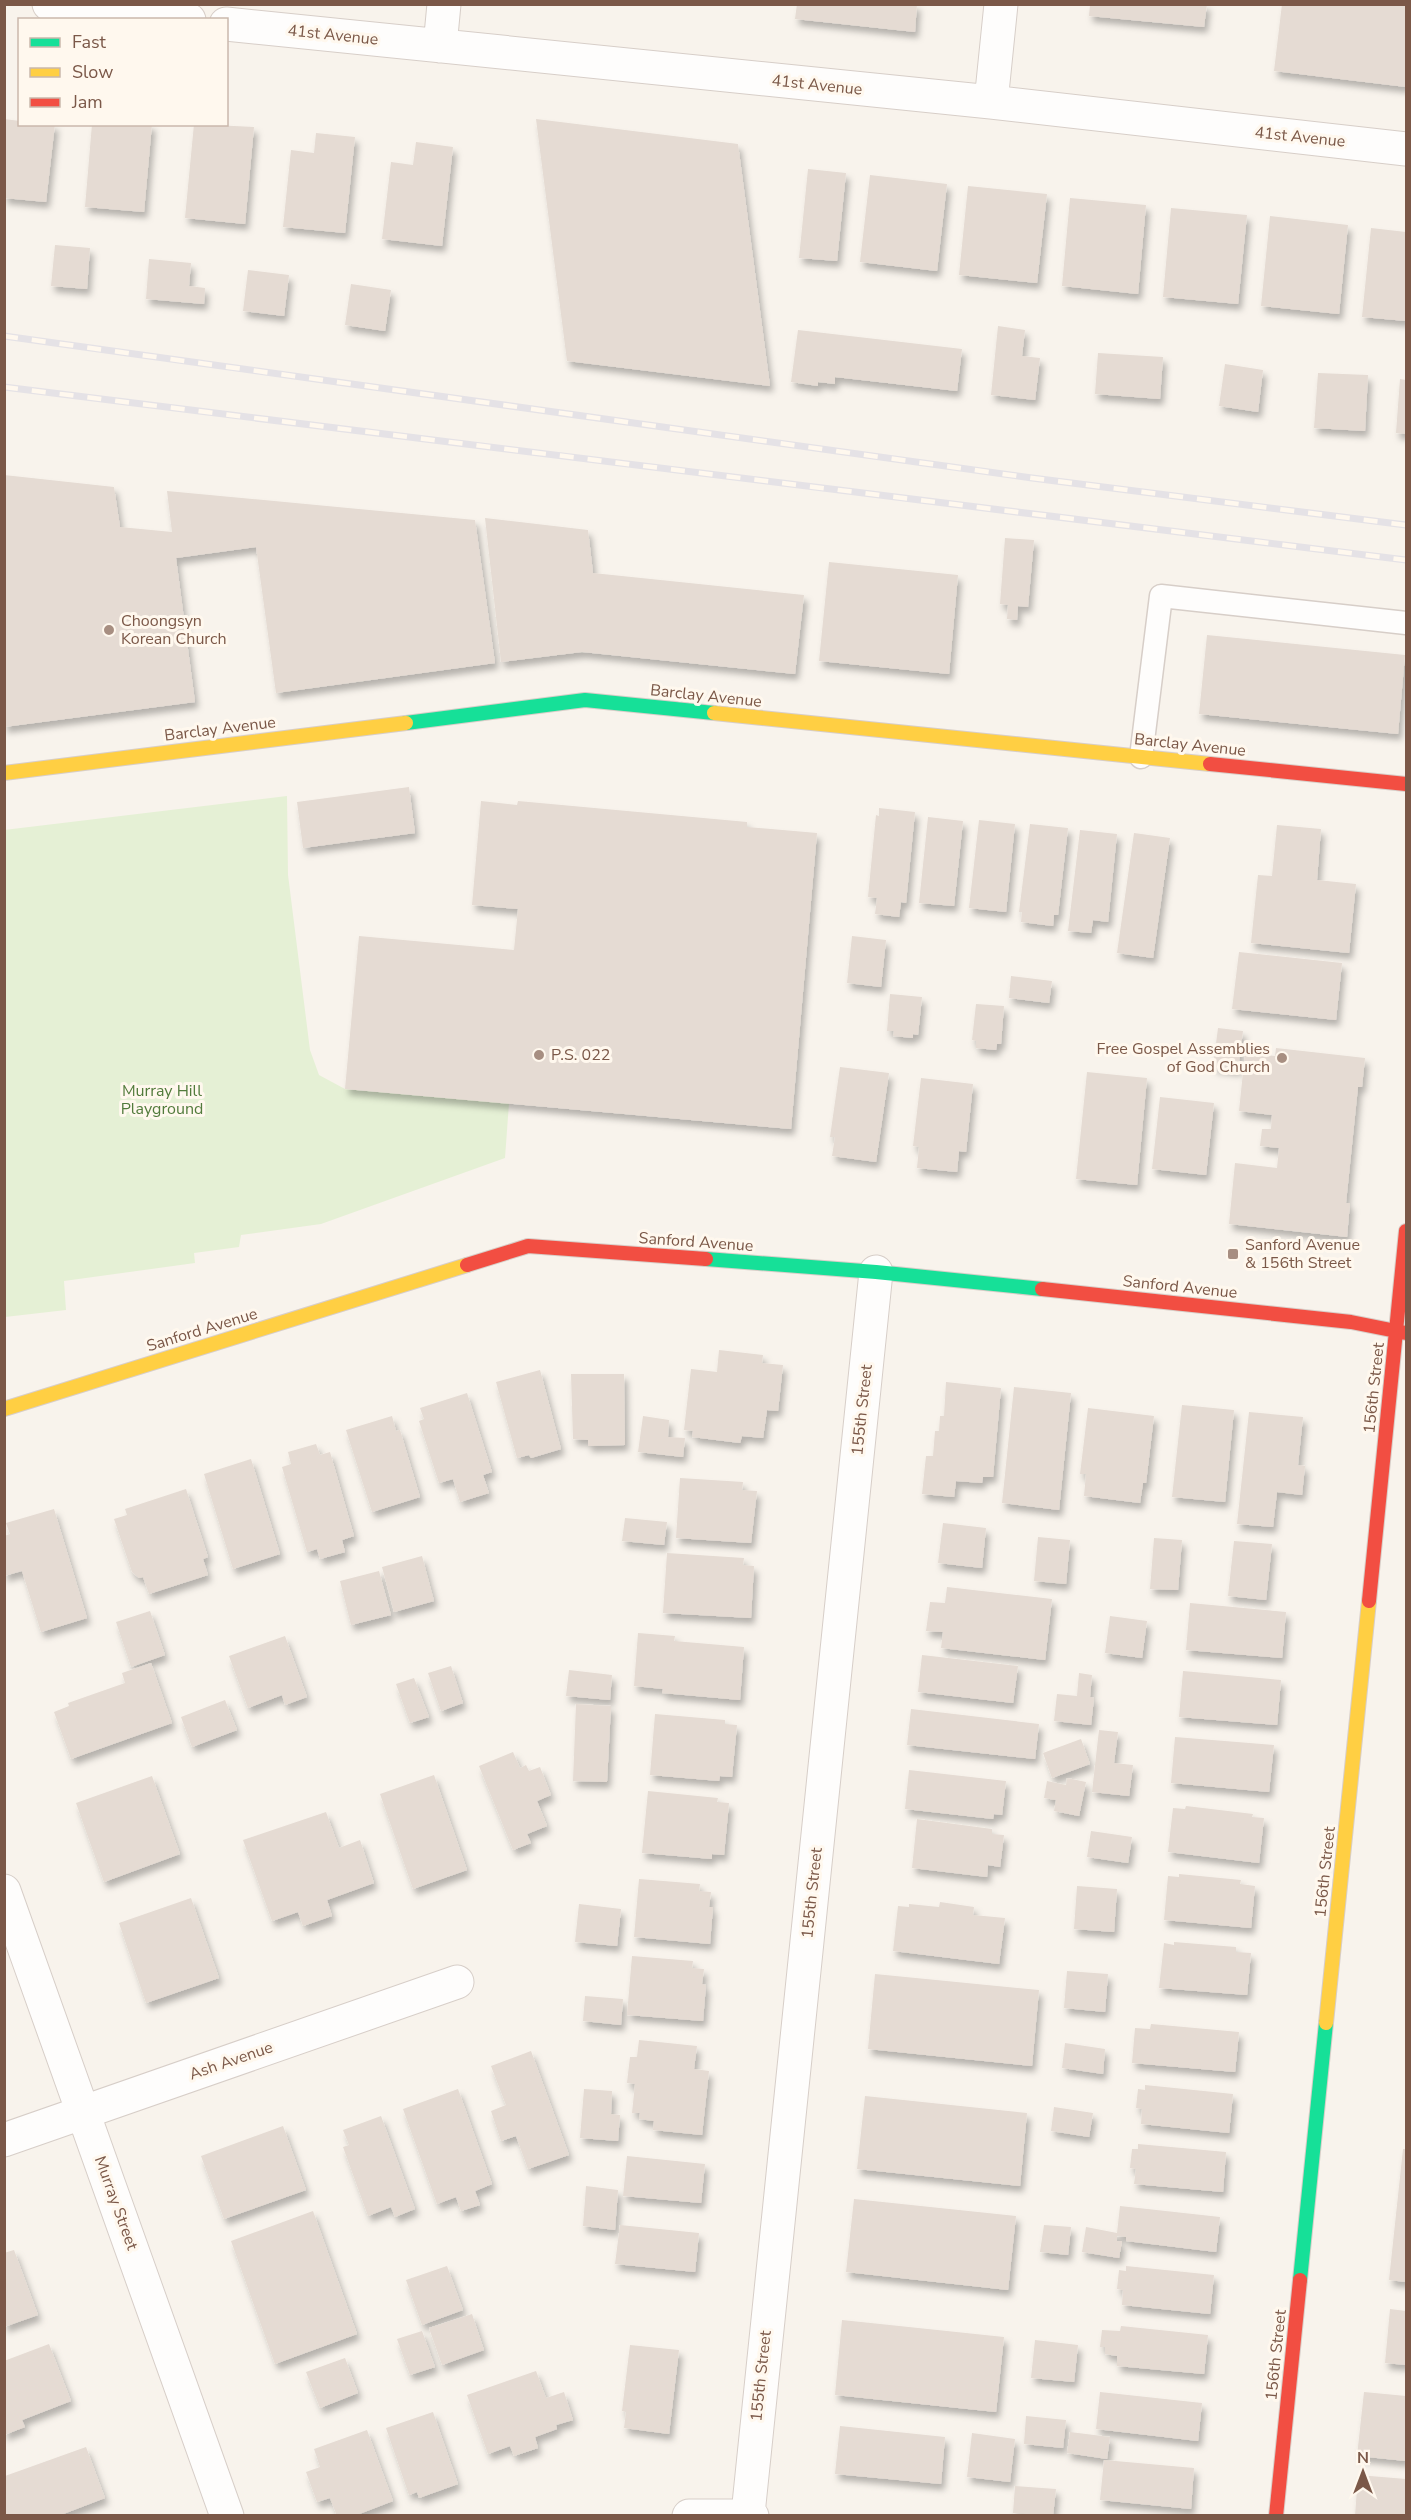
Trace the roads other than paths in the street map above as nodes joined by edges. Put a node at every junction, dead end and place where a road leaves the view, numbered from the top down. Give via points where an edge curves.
1 (49, 4) edge
2 (444, 4) edge
3 (1001, 4) edge
4 (172, 18) edge
5 (228, 24) edge
6 (440, 46) junction
7 (991, 102) junction
8 (1407, 149) edge
9 (1407, 623) edge
10 (1141, 757) junction
11 (4, 773) edge
12 (1407, 784) edge
13 (1407, 1231) edge
14 (876, 1272) junction
15 (1402, 1332) edge
16 (4, 1409) edge
17 (4, 1891) edge
18 (457, 1982) dead end
19 (83, 2113) junction
20 (4, 2140) edge
21 (750, 2515) edge
22 (227, 2516) edge
23 (688, 2516) edge
24 (1276, 2516) edge

1 - 4 street
2 - 6 street
3 - 7 street
5 - 6 street, 41st Avenue
6 - 7 street, 41st Avenue
7 - 8 street, 41st Avenue
9 - 10 lane via 1161,596
10 - 11 street, Barclay Avenue via 585,700
10 - 12 street, Barclay Avenue
13 - 15 street, 156th Street
14 - 15 street, Sanford Avenue via 1351,1322
14 - 16 street, Sanford Avenue via 528,1246
14 - 21 street, 155th Street
15 - 24 street, 156th Street
17 - 19 street, Murray Street
18 - 19 street, Ash Avenue
19 - 20 street, Ash Avenue
19 - 22 street, Murray Street
21 - 23 street

